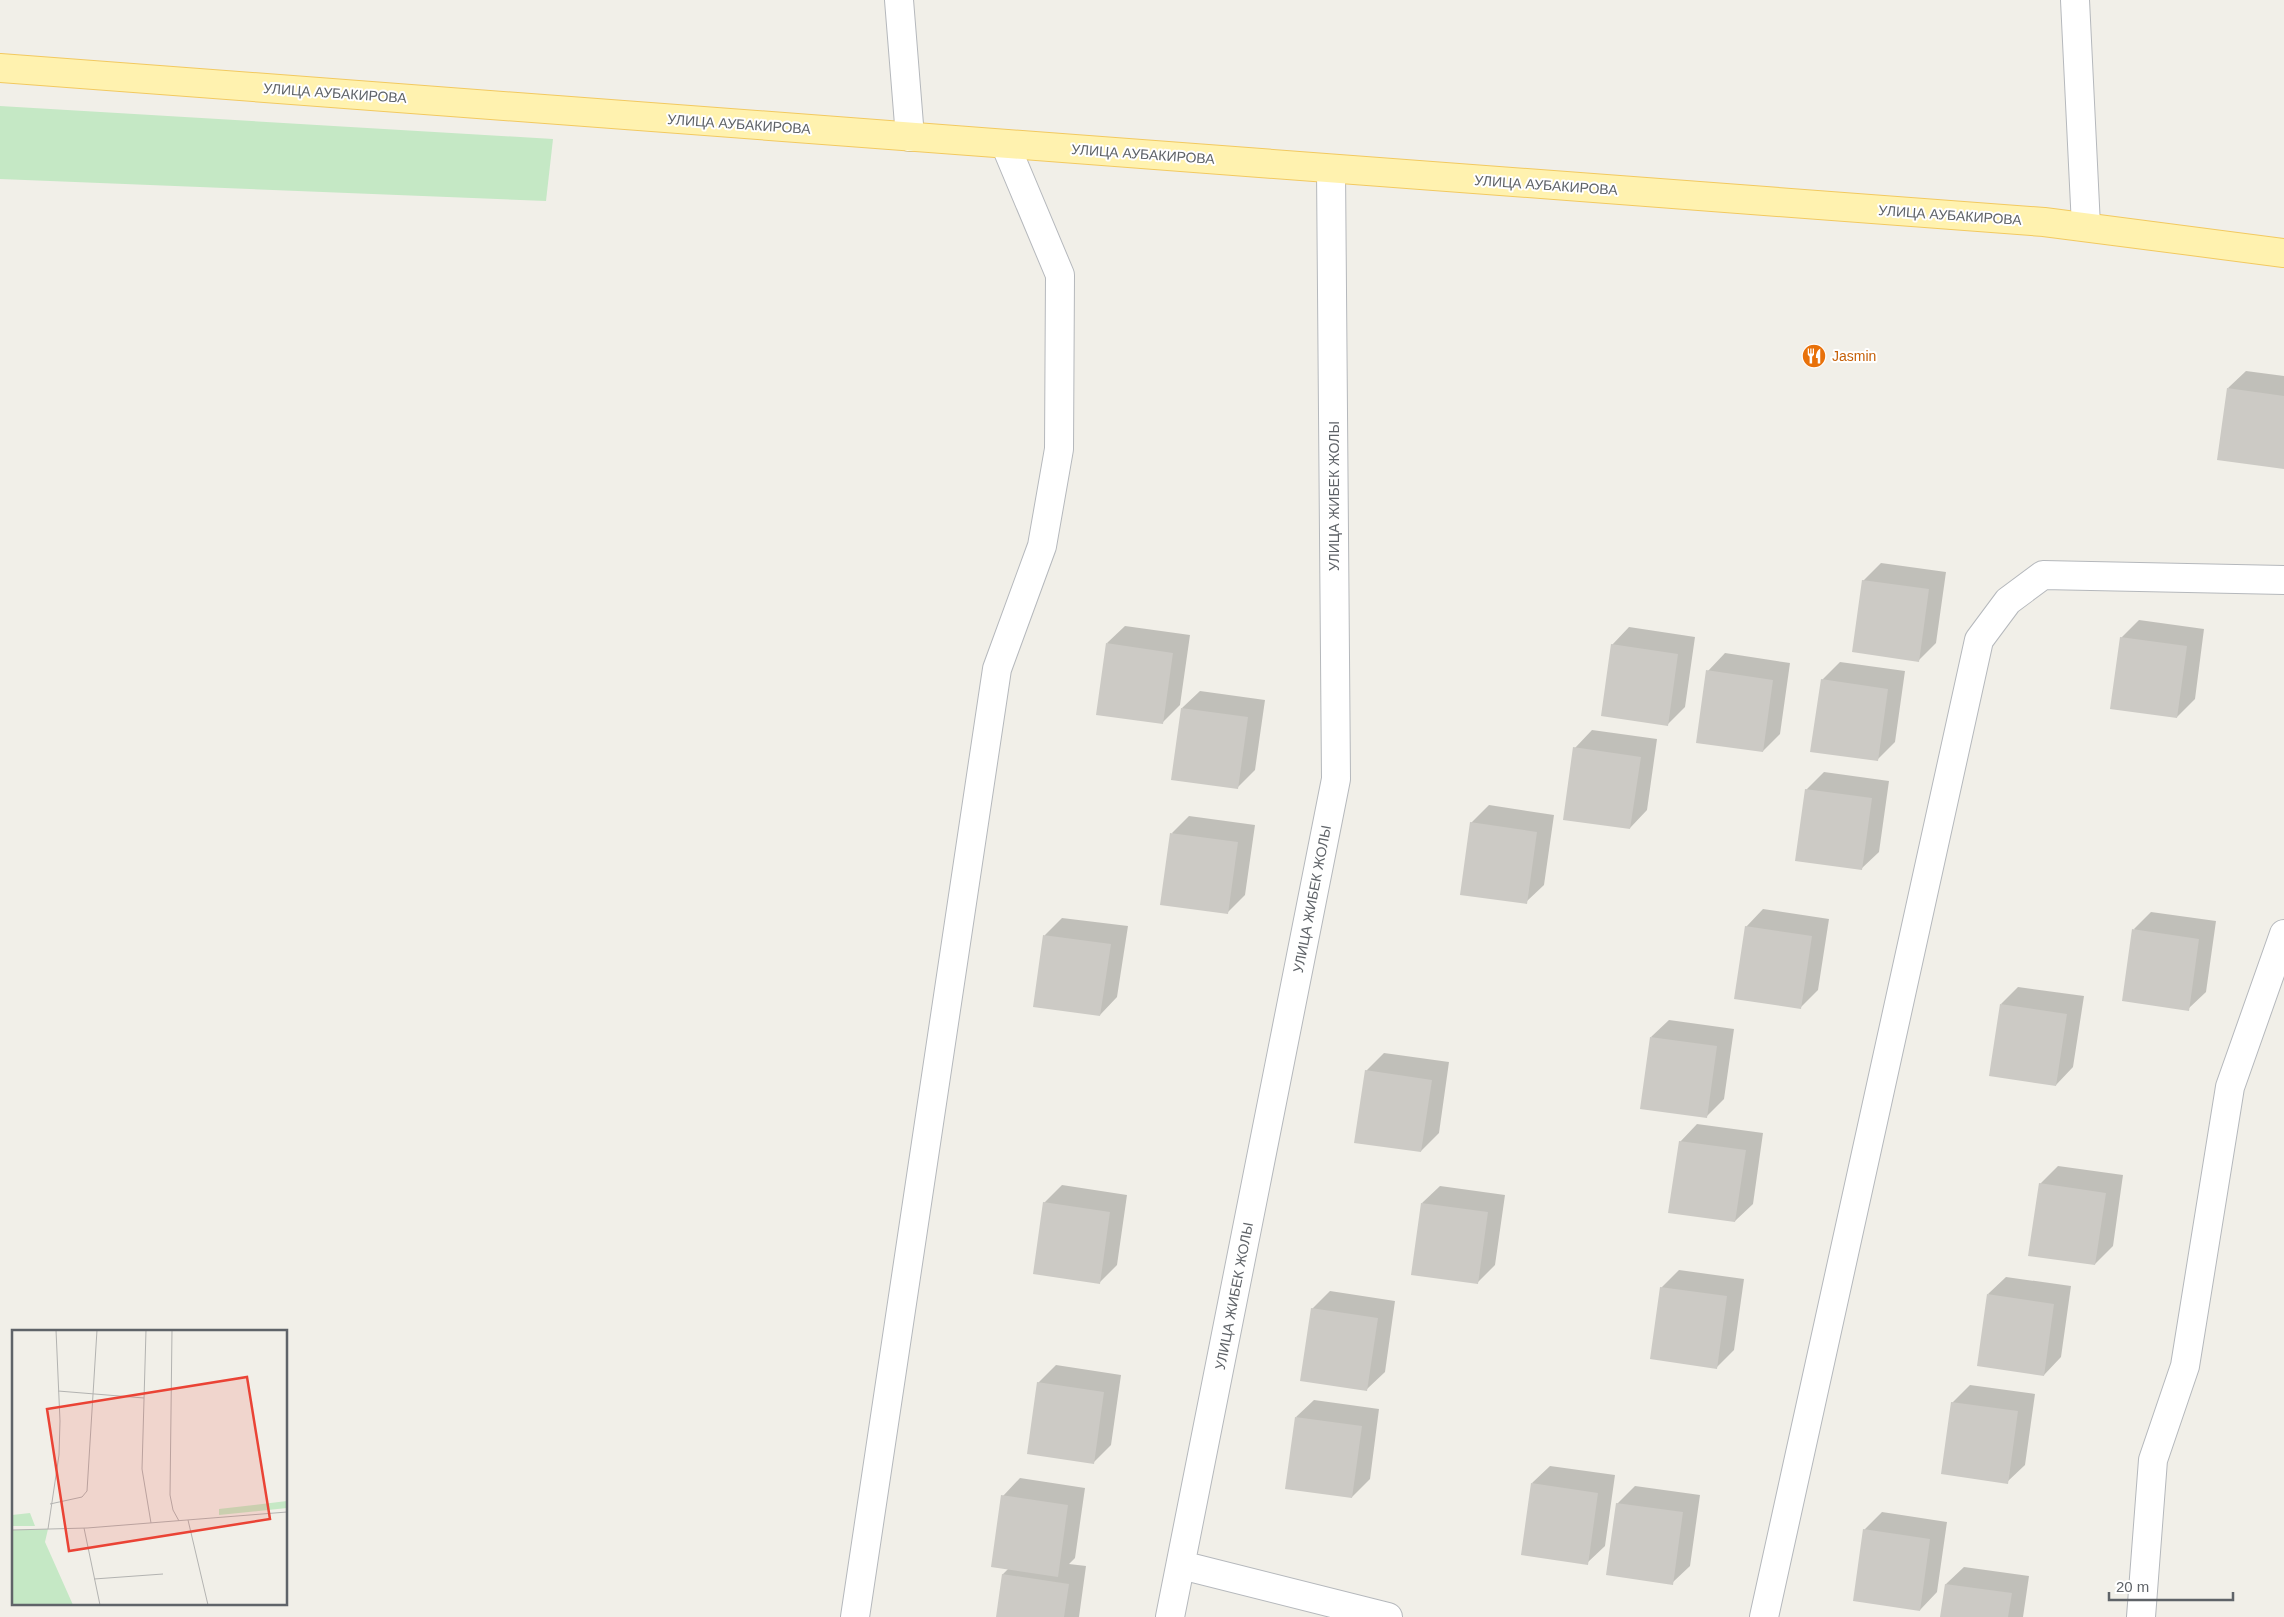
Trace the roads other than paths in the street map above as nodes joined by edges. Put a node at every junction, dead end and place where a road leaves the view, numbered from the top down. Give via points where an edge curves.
1 (899, 0) edge
2 (2074, 0) edge
3 (0, 68) edge
4 (910, 137) junction
5 (1005, 144) junction
6 (1331, 169) junction
7 (2086, 226) junction
8 (2284, 253) edge
9 (2284, 580) edge
10 (2284, 934) edge
11 (1181, 1565) junction
12 (855, 1617) edge
13 (1170, 1617) edge
14 (1388, 1617) edge
15 (1764, 1617) edge
16 (2141, 1617) edge

1 - 4 street
2 - 7 street
3 - 4 main road, УЛИЦА АУБАКИРОВА
4 - 5 main road, УЛИЦА АУБАКИРОВА
5 - 6 main road, УЛИЦА АУБАКИРОВА
5 - 12 street via 1060,275 1060,449 1042,546 997,670
6 - 7 main road, УЛИЦА АУБАКИРОВА
6 - 11 street, УЛИЦА ЖИБЕК ЖОЛЫ via 1336,780
7 - 8 main road, УЛИЦА АУБАКИРОВА
9 - 15 street via 2043,574 2008,601 1978,640
10 - 16 street via 2230,1087 2186,1366 2153,1460
11 - 13 street, УЛИЦА ЖИБЕК ЖОЛЫ
11 - 14 street

